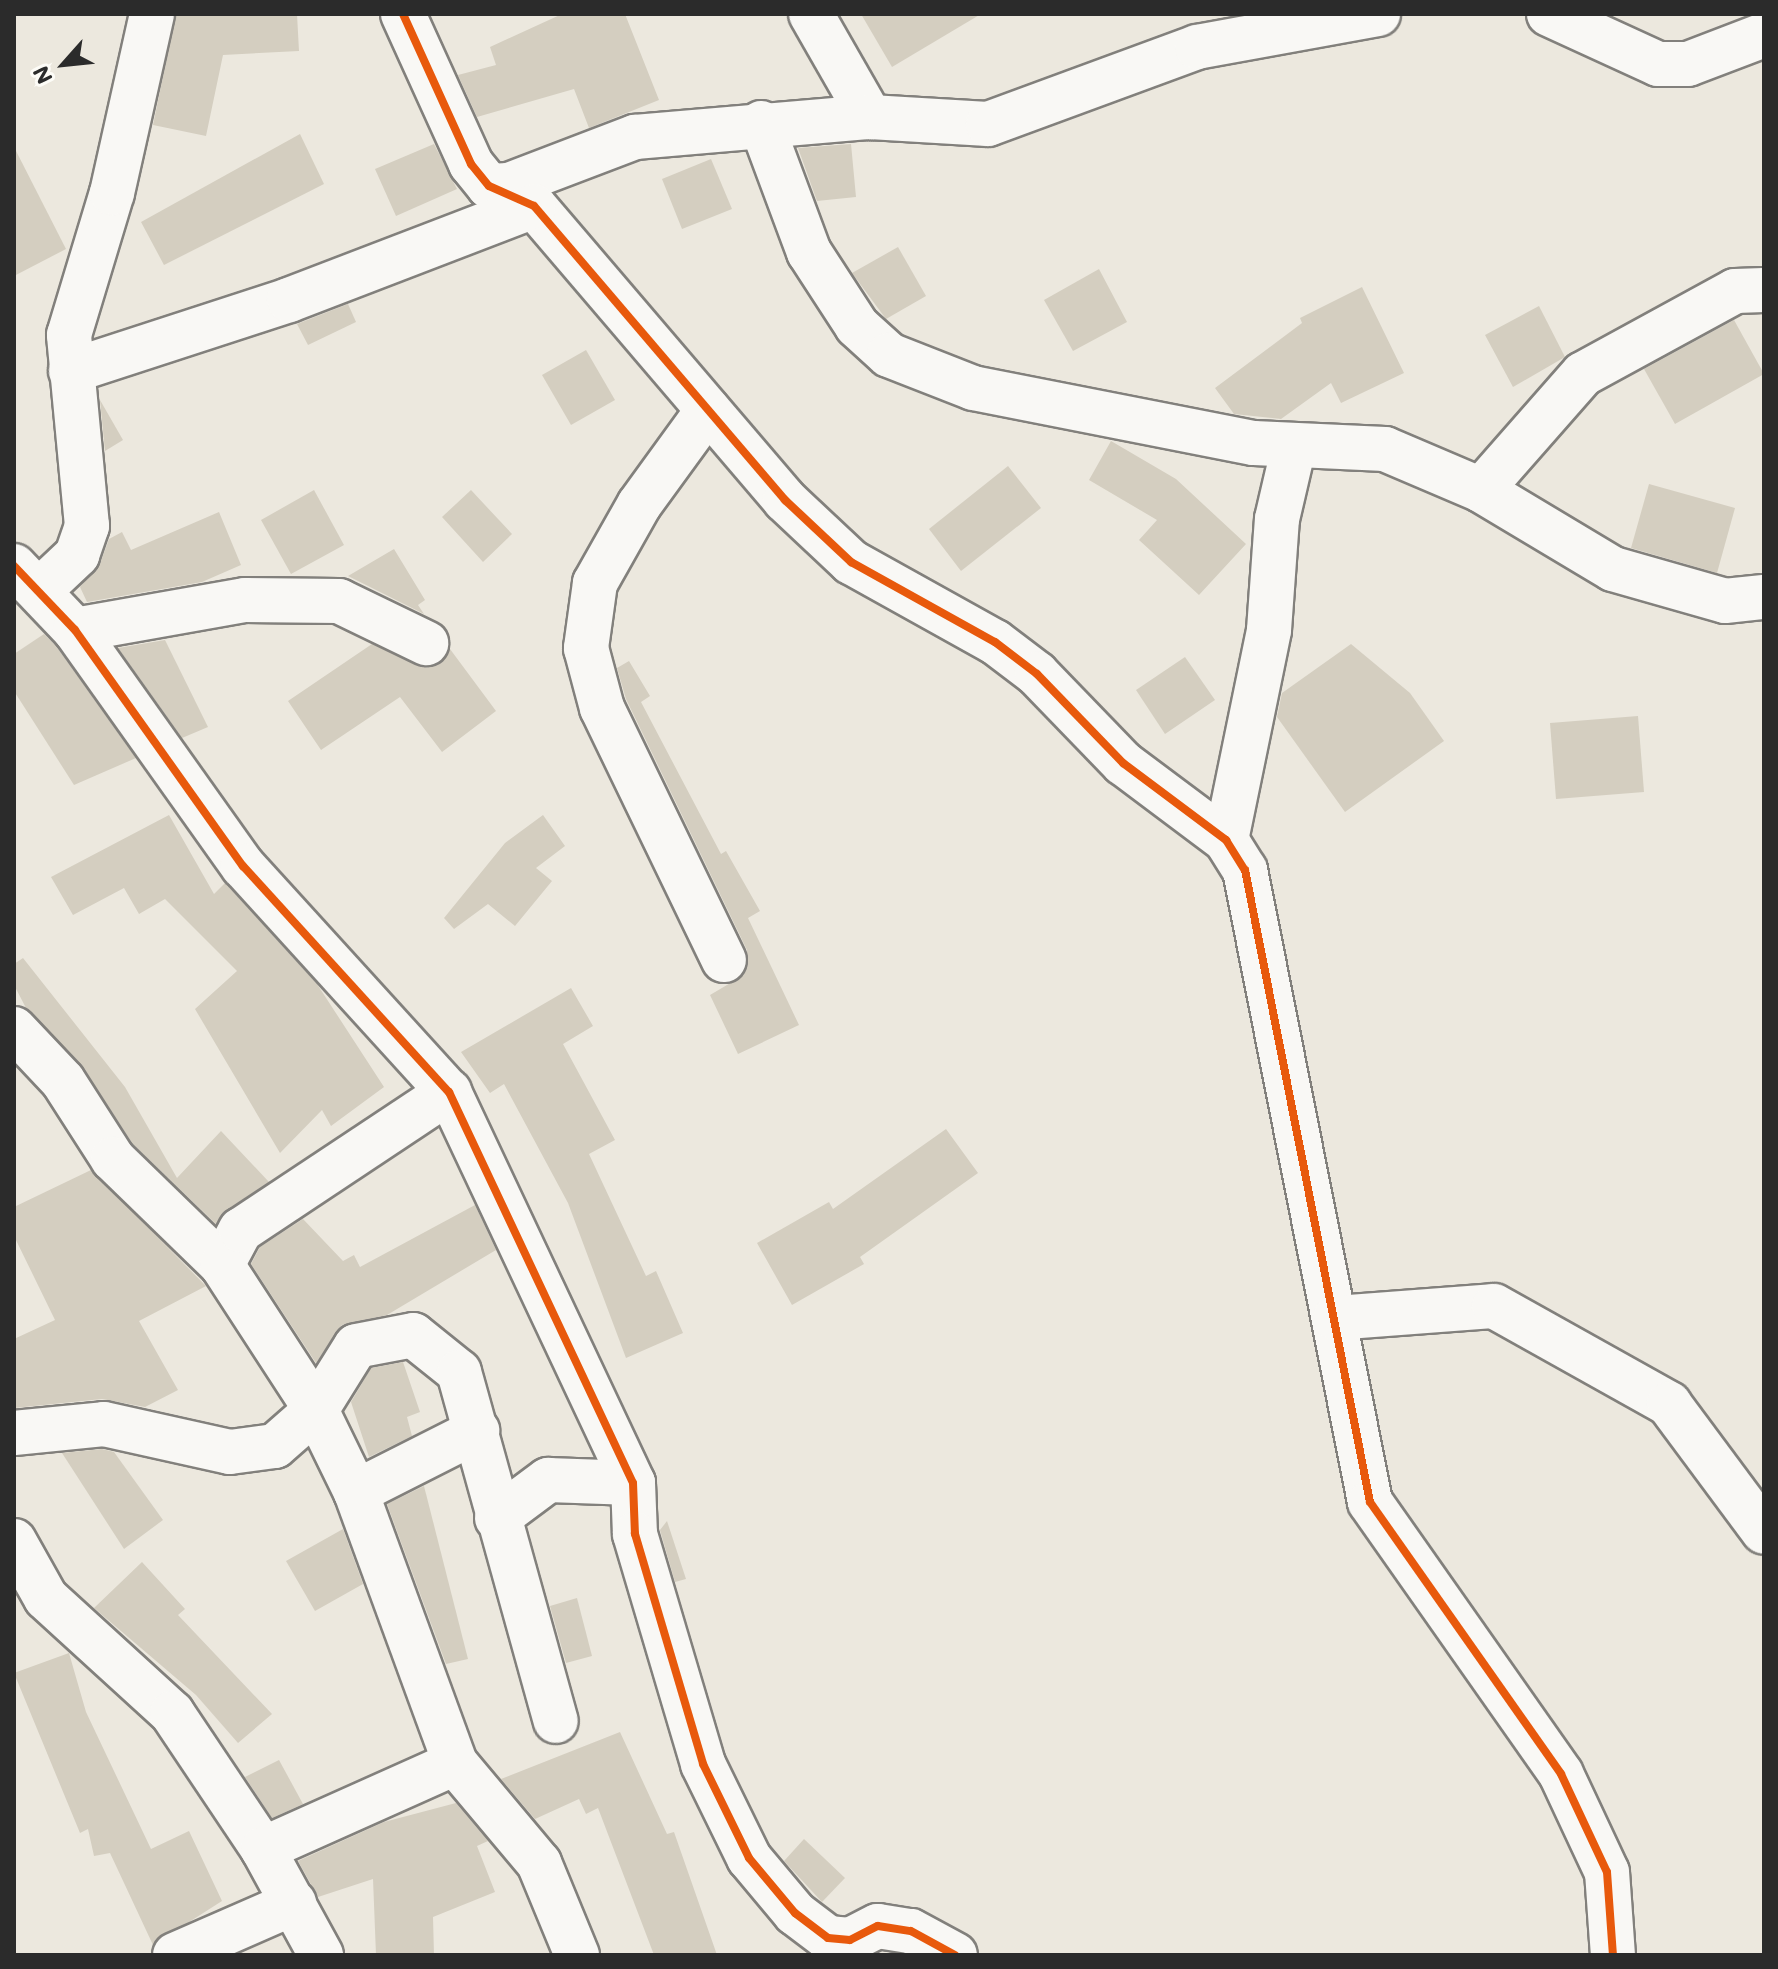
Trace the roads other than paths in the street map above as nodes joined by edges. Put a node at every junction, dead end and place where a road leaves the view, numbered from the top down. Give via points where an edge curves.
1 (152, 14) edge
2 (403, 14) edge
3 (811, 14) edge
4 (1378, 14) edge
5 (1549, 14) edge
6 (1764, 35) edge
7 (870, 117) junction
8 (761, 123) junction
9 (489, 186) junction
10 (534, 206) junction
11 (1764, 290) edge
12 (71, 371) junction
13 (708, 410) junction
14 (1294, 446) junction
15 (1481, 490) junction
16 (28, 578) edge
17 (1764, 597) edge
18 (75, 630) junction
19 (426, 643) dead end
20 (1226, 840) junction
21 (724, 960) dead end
22 (14, 1029) edge
23 (449, 1092) junction
24 (222, 1265) junction
25 (1335, 1318) junction
26 (316, 1410) junction
27 (477, 1431) junction
28 (14, 1433) edge
29 (633, 1483) junction
30 (356, 1492) junction
31 (497, 1518) junction
32 (1764, 1532) edge
33 (14, 1541) edge
34 (556, 1721) dead end
35 (455, 1763) junction
36 (263, 1849) junction
37 (294, 1903) junction
38 (175, 1955) edge
39 (321, 1955) edge
40 (577, 1955) edge
41 (955, 1955) edge
42 (1613, 1955) edge

1 - 12 street via 112,193 69,335
2 - 9 street via 471,164
3 - 7 street
4 - 7 street via 1197,47 988,124
5 - 6 street via 1658,64 1688,64
7 - 8 street
8 - 9 street via 635,137 509,185
8 - 14 street via 809,252 857,326 889,355 973,388
9 - 10 street
10 - 12 street via 289,300
10 - 13 street
11 - 15 street via 1735,291 1583,374
12 - 16 street via 87,526 77,555
13 - 20 street via 851,562 995,642 1065,699 1123,763
13 - 21 street via 639,505 595,583 586,648 602,708
14 - 15 street via 1385,449
14 - 20 street via 1277,519 1269,630
15 - 17 street via 1613,569 1725,601
16 - 18 street
18 - 19 street via 245,600 339,601
18 - 23 street via 243,866
20 - 25 street via 1245,870
22 - 24 street via 63,1081 113,1159
23 - 24 street via 241,1230
23 - 29 street
24 - 26 street
25 - 32 street via 1494,1306 1669,1404
25 - 42 street via 1370,1502 1561,1774 1607,1872
26 - 27 street via 356,1346 413,1335 459,1372
26 - 28 street via 275,1446 230,1452 104,1424
26 - 30 street
27 - 30 street
27 - 31 street
29 - 31 street via 548,1480
29 - 41 street via 635,1534 703,1764 749,1858 795,1913 828,1938 850,1940 878,1926 911,1931
30 - 35 street
31 - 34 street
33 - 36 street via 46,1598 172,1713
35 - 36 street
35 - 40 street via 539,1863
36 - 37 street
37 - 38 street
37 - 39 street

